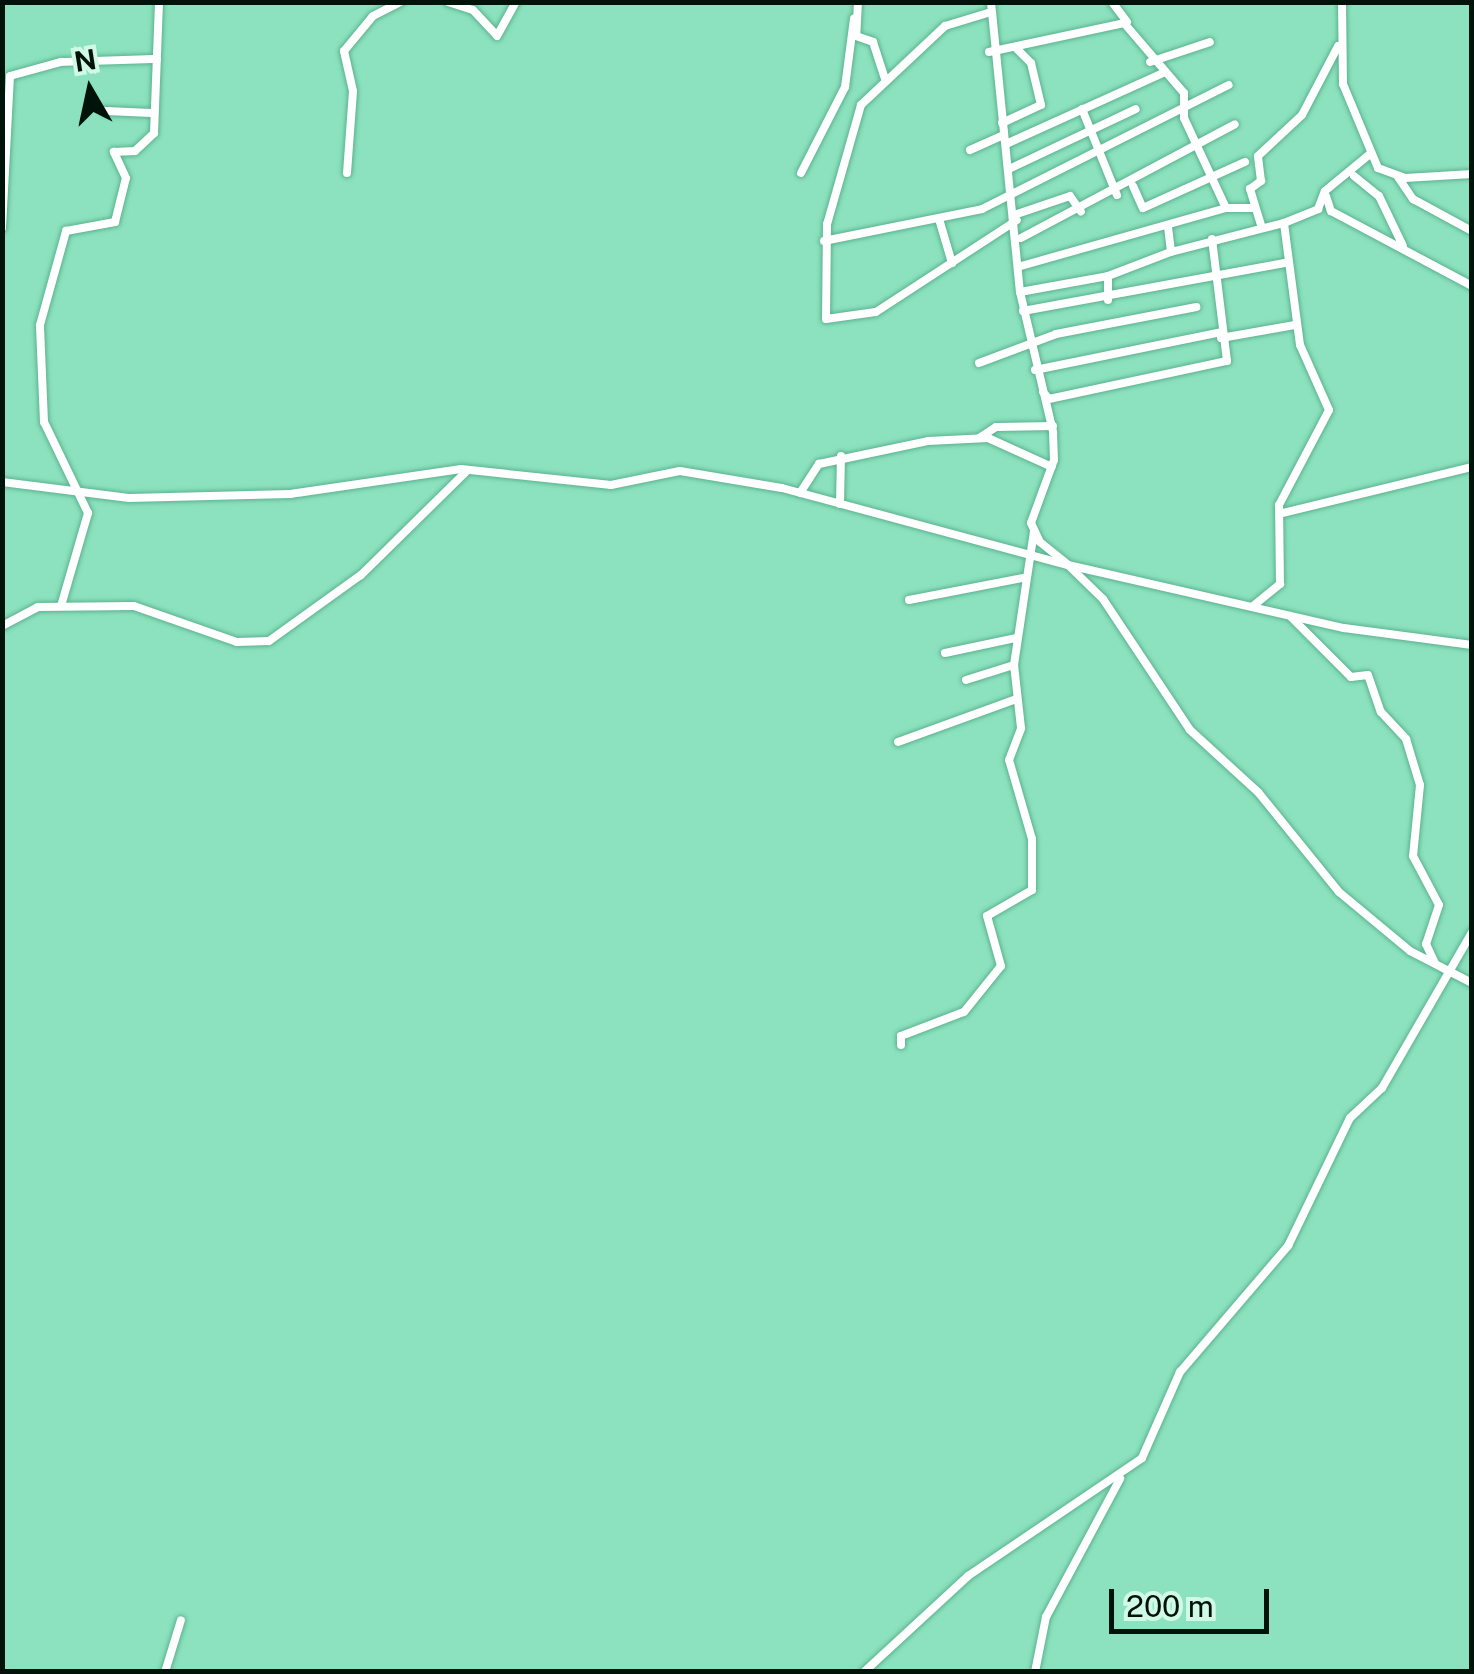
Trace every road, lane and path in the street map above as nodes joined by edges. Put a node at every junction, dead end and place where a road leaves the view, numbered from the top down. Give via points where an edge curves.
1 (160, 2) edge
2 (401, 2) edge
3 (448, 2) edge
4 (516, 2) edge
5 (858, 2) edge
6 (1112, 2) edge
7 (1342, 2) edge
8 (991, 7) edge
9 (1121, 18) junction
10 (854, 19) junction
11 (1070, 34) junction
12 (1210, 42) dead end
13 (1338, 46) junction
14 (1017, 49) junction
15 (1145, 49) junction
16 (989, 52) junction
17 (157, 59) junction
18 (1150, 62) junction
19 (1163, 73) junction
20 (884, 80) junction
21 (1173, 84) junction
22 (1229, 85) dead end
23 (1198, 97) junction
24 (1189, 104) junction
25 (1082, 109) junction
26 (1136, 109) dead end
27 (105, 111) dead end
28 (153, 113) junction
29 (1002, 123) junction
30 (1236, 124) dead end
31 (1091, 132) junction
32 (1005, 140) junction
33 (1198, 147) junction
34 (970, 150) dead end
35 (1099, 152) junction
36 (1370, 154) junction
37 (1244, 162) dead end
38 (1008, 169) junction
39 (347, 173) dead end
40 (801, 173) dead end
41 (1472, 174) edge
42 (1354, 176) junction
43 (1398, 177) junction
44 (1219, 178) junction
45 (1133, 186) junction
46 (1325, 191) junction
47 (1009, 194) junction
48 (1117, 195) junction
49 (1226, 208) junction
50 (1254, 208) junction
51 (1081, 212) junction
52 (1016, 217) junction
53 (939, 219) junction
54 (1284, 223) junction
55 (1269, 226) junction
56 (1168, 227) junction
57 (2, 228) edge
58 (1472, 231) edge
59 (1281, 237) junction
60 (1020, 238) junction
61 (1212, 239) junction
62 (824, 241) junction
63 (1404, 246) junction
64 (1170, 252) junction
65 (952, 263) junction
66 (1285, 263) junction
67 (1021, 266) junction
68 (1108, 276) junction
69 (1215, 278) junction
70 (1472, 286) edge
71 (1020, 292) junction
72 (1108, 300) junction
73 (1196, 307) dead end
74 (1219, 308) junction
75 (1023, 311) junction
76 (1296, 325) junction
77 (1224, 338) junction
78 (1206, 340) dead end
79 (1030, 342) junction
80 (979, 363) dead end
81 (1035, 370) junction
82 (1040, 388) junction
83 (1053, 426) junction
84 (980, 438) junction
85 (840, 456) junction
86 (1052, 467) junction
87 (1472, 467) edge
88 (467, 471) junction
89 (2, 482) edge
90 (72, 492) junction
91 (800, 492) junction
92 (840, 504) junction
93 (1283, 513) junction
94 (1034, 531) junction
95 (1027, 556) junction
96 (1068, 566) junction
97 (1022, 578) junction
98 (909, 600) dead end
99 (61, 606) junction
100 (1251, 607) junction
101 (1290, 616) junction
102 (2, 626) edge
103 (1016, 638) junction
104 (1472, 645) edge
105 (945, 652) dead end
106 (1014, 665) junction
107 (966, 680) dead end
108 (1016, 699) junction
109 (898, 742) dead end
110 (1472, 932) edge
111 (1435, 963) junction
112 (1455, 969) junction
113 (1472, 982) edge
114 (901, 1045) dead end
115 (1120, 1479) junction
116 (182, 1620) dead end
117 (165, 1672) edge
118 (864, 1672) edge
119 (1036, 1672) edge

1 - 17 street
2 - 39 street via 372,16 344,52 353,92
3 - 4 street via 472,10 498,36
5 - 10 street
6 - 9 street
7 - 13 street
8 - 16 street
8 - 20 street via 945,26
9 - 11 street
9 - 15 street
10 - 20 street via 856,36 880,54
10 - 40 street via 845,87
11 - 14 street
11 - 15 street via 1124,23
12 - 18 street
13 - 36 street
13 - 50 street via 1302,115 1258,156
14 - 16 street
14 - 29 street via 1031,63 1041,105
15 - 18 street
16 - 29 street
17 - 28 street
17 - 57 street via 61,62 10,76
18 - 19 street
19 - 21 street
19 - 25 street
20 - 62 street via 862,105
21 - 23 street
21 - 24 street
22 - 23 street
23 - 24 street
24 - 33 street via 1184,118
24 - 35 street
25 - 31 street
25 - 32 street
26 - 31 street
27 - 28 street
28 - 90 street via 149,141 114,152 126,178 120,214 97,219 89,232 66,231 40,325 44,422
29 - 32 street
30 - 33 street
31 - 35 street
31 - 38 street
32 - 34 street
32 - 38 street
33 - 44 street
33 - 45 street
35 - 47 street
35 - 48 street
36 - 42 street
36 - 43 street
37 - 44 street
38 - 47 street
41 - 43 street
42 - 46 street
42 - 63 street via 1379,196
43 - 58 street via 1413,198
44 - 45 street via 1143,208
44 - 49 street
45 - 48 street
46 - 54 street via 1318,209
46 - 63 street via 1331,211
47 - 52 street
47 - 53 street
48 - 51 street
49 - 50 street
49 - 56 street
50 - 55 street via 1254,224
51 - 52 street via 1070,196
51 - 60 street
52 - 60 street
52 - 65 street
53 - 62 street
53 - 65 street
54 - 55 street
54 - 59 street
55 - 59 street
55 - 61 street
56 - 64 street
56 - 67 street
59 - 66 street
60 - 67 street
61 - 64 street
61 - 69 street
62 - 65 street via 829,320 876,312
63 - 70 street
64 - 68 street
66 - 69 street
66 - 76 street
67 - 71 street
68 - 71 street
68 - 72 street
69 - 72 street
69 - 74 street
71 - 75 street
72 - 75 street
73 - 79 street
74 - 77 street
74 - 81 street via 1214,338
75 - 79 street
76 - 77 street
76 - 93 street via 1329,410 1280,500
77 - 78 street
77 - 82 street via 1227,362 1213,367 1048,399
79 - 80 street
79 - 81 street
81 - 82 street
82 - 83 street
83 - 84 street via 996,427
83 - 86 street
84 - 85 street
84 - 86 street via 1038,453
85 - 91 street via 819,464
85 - 92 street
86 - 94 street
87 - 93 street via 1392,494
88 - 90 street via 280,495
88 - 91 street via 611,484 680,471
88 - 99 street via 360,575 269,641 237,642 134,606
89 - 90 street
90 - 99 street via 88,512
91 - 92 street
92 - 95 street
93 - 100 street via 1280,584
94 - 95 street
94 - 96 street
95 - 96 street
95 - 97 street
96 - 100 street
96 - 111 street via 1103,599 1190,730 1258,792 1339,892
97 - 98 street
97 - 103 street
99 - 102 street via 31,608
100 - 101 street
101 - 104 street
101 - 111 street via 1351,676 1368,674 1381,712 1406,739 1420,785 1414,856 1439,905 1426,944
103 - 105 street
103 - 106 street
106 - 107 street
106 - 108 street
108 - 109 street
108 - 114 street via 1022,728 1009,760 1032,840 1032,890 988,916 1001,966 964,1012 901,1036
110 - 112 street
111 - 112 street
112 - 113 street
112 - 115 street via 1382,1088 1350,1118 1288,1246 1208,1349 1183,1367 1142,1458
115 - 118 street via 1020,1537
115 - 119 street via 1046,1618
116 - 117 street

